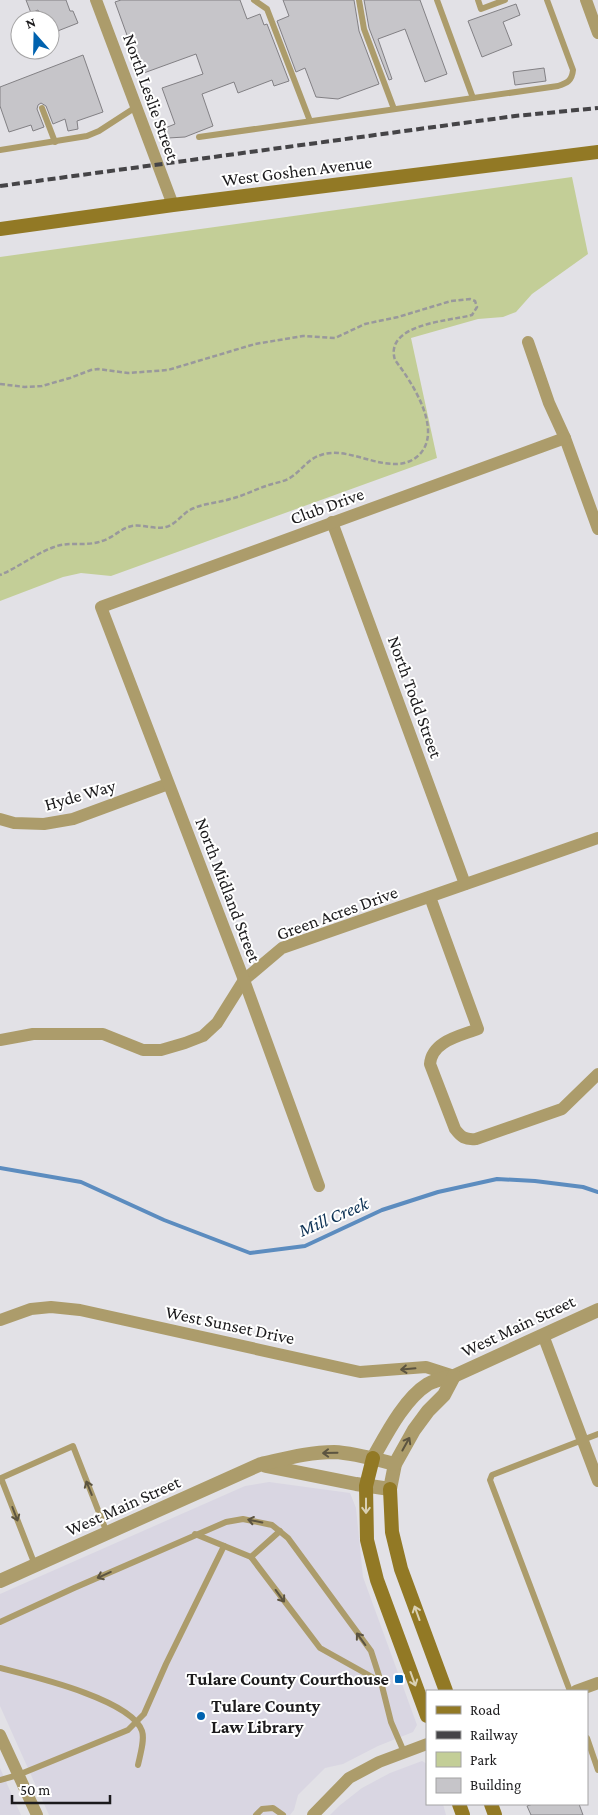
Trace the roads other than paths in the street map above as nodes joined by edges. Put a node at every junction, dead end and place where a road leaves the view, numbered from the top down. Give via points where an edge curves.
1 (96, 0) edge
2 (254, 0) edge
3 (358, 0) edge
4 (437, 0) edge
5 (478, 0) edge
6 (505, 0) edge
7 (547, 0) edge
8 (586, 0) edge
9 (598, 33) edge
10 (473, 98) junction
11 (136, 107) junction
12 (42, 108) dead end
13 (394, 110) junction
14 (310, 121) junction
15 (199, 137) dead end
16 (55, 142) junction
17 (0, 150) edge
18 (598, 152) edge
19 (173, 205) junction
20 (0, 230) edge
21 (528, 342) dead end
22 (565, 438) junction
23 (332, 522) junction
24 (598, 530) edge
25 (101, 607) joint
26 (168, 784) junction
27 (0, 819) edge
28 (598, 838) edge
29 (465, 884) junction
30 (430, 897) junction
31 (244, 980) junction
32 (0, 1040) edge
33 (598, 1074) edge
34 (319, 1186) dead end
35 (598, 1310) edge
36 (0, 1320) edge
37 (543, 1334) junction
38 (454, 1376) junction
39 (598, 1434) edge
40 (583, 1439) junction
41 (373, 1458) junction
42 (260, 1464) junction
43 (395, 1464) junction
44 (598, 1481) edge
45 (366, 1486) junction
46 (390, 1489) junction
47 (280, 1532) junction
48 (108, 1533) junction
49 (195, 1534) junction
50 (224, 1546) junction
51 (251, 1557) junction
52 (35, 1566) junction
53 (0, 1581) edge
54 (0, 1622) edge
55 (0, 1668) edge
56 (381, 1682) junction
57 (598, 1683) edge
58 (446, 1690) edge
59 (570, 1690) edge
60 (579, 1690) edge
61 (426, 1713) edge
62 (136, 1722) junction
63 (0, 1735) edge
64 (588, 1741) edge
65 (426, 1744) edge
66 (404, 1752) junction
67 (138, 1765) dead end
68 (598, 1770) edge
69 (18, 1774) junction
70 (0, 1780) edge
71 (37, 1815) edge
72 (256, 1815) edge
73 (282, 1815) edge
74 (313, 1815) edge

1 - 11 street, North Leslie Street
2 - 14 lane via 267,9
3 - 13 lane via 364,29
4 - 10 lane
5 - 6 lane via 481,9
7 - 10 lane via 573,70 568,83
8 - 9 street
10 - 13 lane
11 - 16 lane via 100,131
11 - 19 street, North Leslie Street
12 - 16 lane
13 - 14 lane
14 - 15 lane
16 - 17 lane
18 - 19 main road, West Goshen Avenue
19 - 20 main road, West Goshen Avenue
21 - 22 street
22 - 23 street, Club Drive
22 - 24 street
23 - 25 street, Club Drive
23 - 29 street, North Todd Street
25 - 26 street, North Midland Street
26 - 27 street, Hyde Way via 74,819 44,824
26 - 31 street, North Midland Street
28 - 29 street, Green Acres Drive
29 - 30 street, Green Acres Drive
30 - 31 street, Green Acres Drive via 282,948
30 - 33 street via 478,1029 442,1043 431,1056 430,1064 460,1136 476,1140 562,1109
31 - 32 street, Green Acres Drive via 222,1016 203,1036 161,1050 143,1050 103,1034 33,1034
31 - 34 street, North Midland Street
35 - 37 street, West Main Street
38 -> 36 street, West Sunset Drive via 426,1367 360,1372 80,1310 31,1309
37 - 38 street, West Main Street
37 - 40 street
38 - 41 street, West Main Street via 428,1383 409,1402
43 -> 38 street, West Main Street via 414,1430 444,1395
39 - 40 lane
40 - 44 street
40 - 59 lane via 492,1475 490,1480
41 -> 42 street, West Main Street via 334,1452 305,1454
41 - 43 street, West Main Street
41 - 45 main road
42 - 45 street
42 - 48 street, West Main Street
43 - 46 street, West Main Street
45 - 46 street
45 -> 61 main road via 367,1540 377,1580
58 -> 46 main road via 401,1569 392,1532
47 -> 49 lane via 272,1525 244,1519
47 - 51 lane
56 -> 47 lane via 371,1652 288,1538
48 - 52 street, West Main Street
48 -> 52 lane via 73,1446 1,1478
49 - 50 lane
49 -> 54 lane
50 - 51 lane
50 - 62 lane via 144,1714
51 -> 56 lane via 320,1648
52 - 53 street, West Main Street
55 - 62 lane via 106,1701
56 - 66 lane via 391,1722
57 - 60 street
62 - 67 lane via 143,1736
62 - 69 lane via 128,1730
63 - 69 street
64 - 68 lane
65 - 66 street
66 - 74 street via 349,1778
69 - 70 lane
69 - 71 street
72 - 73 lane via 262,1809 273,1808

